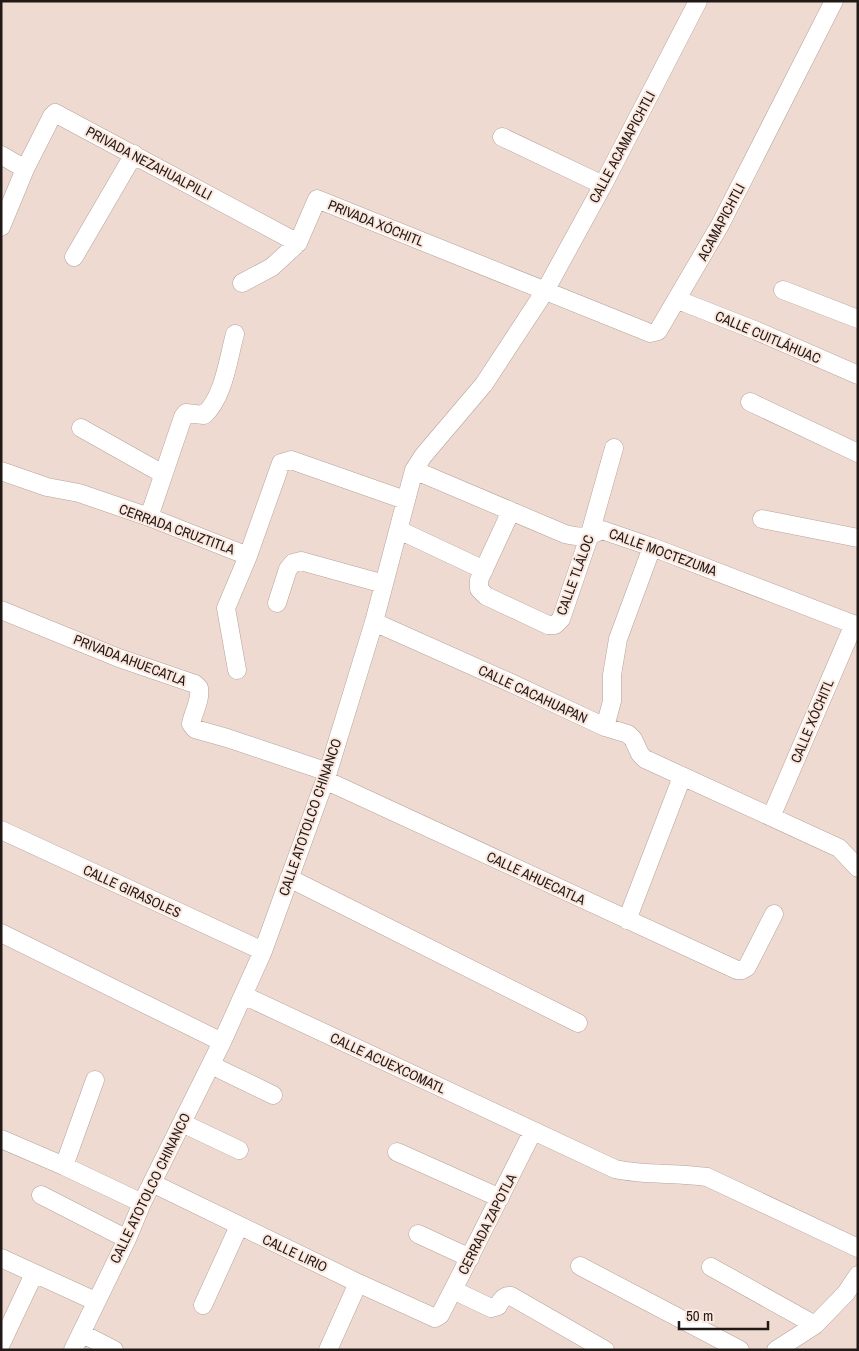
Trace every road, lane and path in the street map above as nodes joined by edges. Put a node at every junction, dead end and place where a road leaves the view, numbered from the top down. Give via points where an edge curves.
1 (698, 1) edge
2 (834, 1) edge
3 (502, 137) dead end
4 (134, 154) junction
5 (1, 155) edge
6 (25, 168) junction
7 (603, 185) junction
8 (1, 227) edge
9 (298, 243) junction
10 (74, 257) dead end
11 (242, 282) dead end
12 (783, 290) dead end
13 (544, 291) junction
14 (678, 300) junction
15 (858, 319) edge
16 (235, 334) dead end
17 (858, 375) edge
18 (750, 402) dead end
19 (81, 428) dead end
20 (614, 448) dead end
21 (858, 454) edge
22 (414, 470) junction
23 (1, 471) edge
24 (163, 474) junction
25 (405, 500) junction
26 (511, 511) junction
27 (149, 518) junction
28 (762, 519) dead end
29 (399, 530) junction
30 (589, 537) junction
31 (858, 538) edge
32 (652, 547) junction
33 (248, 556) junction
34 (484, 570) junction
35 (384, 584) junction
36 (277, 603) dead end
37 (1, 610) edge
38 (374, 622) junction
39 (856, 625) edge
40 (237, 670) dead end
41 (605, 728) junction
42 (327, 776) junction
43 (682, 777) junction
44 (771, 817) junction
45 (1, 830) edge
46 (858, 868) edge
47 (289, 878) junction
48 (774, 914) dead end
49 (627, 920) junction
50 (1, 933) edge
51 (263, 951) junction
52 (243, 995) junction
53 (578, 1023) dead end
54 (222, 1042) junction
55 (210, 1065) junction
56 (95, 1080) dead end
57 (273, 1096) dead end
58 (182, 1123) junction
59 (533, 1131) junction
60 (1, 1139) edge
61 (239, 1150) dead end
62 (397, 1152) dead end
63 (64, 1166) junction
64 (152, 1183) junction
65 (41, 1195) dead end
66 (500, 1198) junction
67 (142, 1203) junction
68 (238, 1226) junction
69 (418, 1234) dead end
70 (127, 1239) junction
71 (858, 1248) edge
72 (1, 1258) edge
73 (470, 1258) junction
74 (580, 1266) dead end
75 (711, 1267) dead end
76 (34, 1274) junction
77 (858, 1275) edge
78 (358, 1283) junction
79 (454, 1290) junction
80 (95, 1301) junction
81 (203, 1305) dead end
82 (440, 1315) joint
83 (815, 1325) junction
84 (81, 1333) junction
85 (2, 1340) edge
86 (784, 1348) edge
87 (72, 1350) edge
88 (114, 1350) edge
89 (328, 1350) edge
90 (605, 1350) edge
91 (740, 1350) edge

1 - 7 street, CALLE ACAMAPICHTLI
2 - 14 street, ACAMAPICHTLI via 720,225
3 - 7 street
4 - 6 street, PRIVADA NEZAHUALPILLI via 55,113
4 - 9 street, PRIVADA NEZAHUALPILLI
4 - 10 street
5 - 6 street
6 - 8 street, PRIVADA NEZAHUALPILLI
7 - 13 street, CALLE ACAMAPICHTLI
9 - 11 street, PRIVADA XÓCHITL via 272,267
9 - 13 street, PRIVADA XÓCHITL via 317,199
12 - 15 street
13 - 14 street, ACAMAPICHTLI via 650,333 658,331
13 - 22 street, CALLE ATOTOLCO CHINANCO via 484,384
14 - 17 street, CALLE CUITLÁHUAC
16 - 24 street via 218,397 204,415 186,413
18 - 21 street
19 - 24 street
20 - 30 street, CALLE TLÁLOC
22 - 25 street, CALLE ATOTOLCO CHINANCO
22 - 26 street, CALLE MOCTEZUMA
23 - 27 street, CERRADA CRUZTITLA via 47,487 79,493
24 - 27 street
25 - 29 street, CALLE ATOTOLCO CHINANCO
25 - 33 street, CERRADA CRUZTITLA via 291,460 282,463
26 - 30 street, CALLE MOCTEZUMA via 565,534
26 - 34 street, CALLE TLÁLOC
27 - 33 street, CERRADA CRUZTITLA
28 - 31 street
29 - 34 street
29 - 35 street, CALLE ATOTOLCO CHINANCO
30 - 32 street, CALLE MOCTEZUMA via 602,530
30 - 34 street, CALLE TLÁLOC via 561,619 555,625 486,596 479,589
32 - 39 street, CALLE MOCTEZUMA
32 - 41 street via 618,639 612,675 612,701
33 - 40 street via 226,608
35 - 36 street via 301,561 288,569
35 - 38 street, CALLE ATOTOLCO CHINANCO
37 - 42 street, PRIVADA AHUECATLA via 119,658 195,684 200,688 192,718 195,728
38 - 41 street, CALLE CACAHUAPAN
38 - 42 street, CALLE ATOTOLCO CHINANCO
39 - 44 street, CALLE XÓCHITL
41 - 43 street, CALLE CACAHUAPAN via 628,734 645,759
42 - 47 street, CALLE ATOTOLCO CHINANCO
42 - 49 street, CALLE AHUECATLA
43 - 44 street
43 - 49 street
44 - 46 street via 839,848
45 - 51 street, CALLE GIRASOLES
47 - 51 street, CALLE ATOTOLCO CHINANCO
47 - 53 street
48 - 49 street, CALLE AHUECATLA via 747,967 742,970
50 - 54 street
51 - 52 street, CALLE ATOTOLCO CHINANCO
52 - 54 street, CALLE ATOTOLCO CHINANCO
52 - 59 street, CALLE ACUEXCOMATL
54 - 55 street, CALLE ATOTOLCO CHINANCO
55 - 57 street
55 - 58 street, CALLE ATOTOLCO CHINANCO
56 - 63 street
58 - 61 street
58 - 64 street, CALLE ATOTOLCO CHINANCO
59 - 66 street, CERRADA ZAPOTLA
59 - 71 street, CALLE ACUEXCOMATL via 615,1169 707,1177
60 - 63 street
62 - 66 street
63 - 67 street
64 - 67 street, CALLE ATOTOLCO CHINANCO
64 - 68 street, CALLE LIRIO
65 - 70 street
66 - 73 street, CERRADA ZAPOTLA
67 - 70 street, CALLE ATOTOLCO CHINANCO
68 - 78 street, CALLE LIRIO
68 - 81 street
69 - 73 street
70 - 80 street, CALLE ATOTOLCO CHINANCO
72 - 76 street
73 - 79 street, CERRADA ZAPOTLA
74 - 91 street
75 - 83 street
76 - 80 street
76 - 85 street
77 - 83 street via 846,1293
78 - 82 street, CALLE LIRIO via 431,1317
78 - 89 street
79 - 82 street, CERRADA ZAPOTLA
79 - 90 street via 491,1308 498,1306 503,1297 511,1296
80 - 84 street, CALLE ATOTOLCO CHINANCO
83 - 86 street
84 - 87 street, CALLE ATOTOLCO CHINANCO
84 - 88 street

